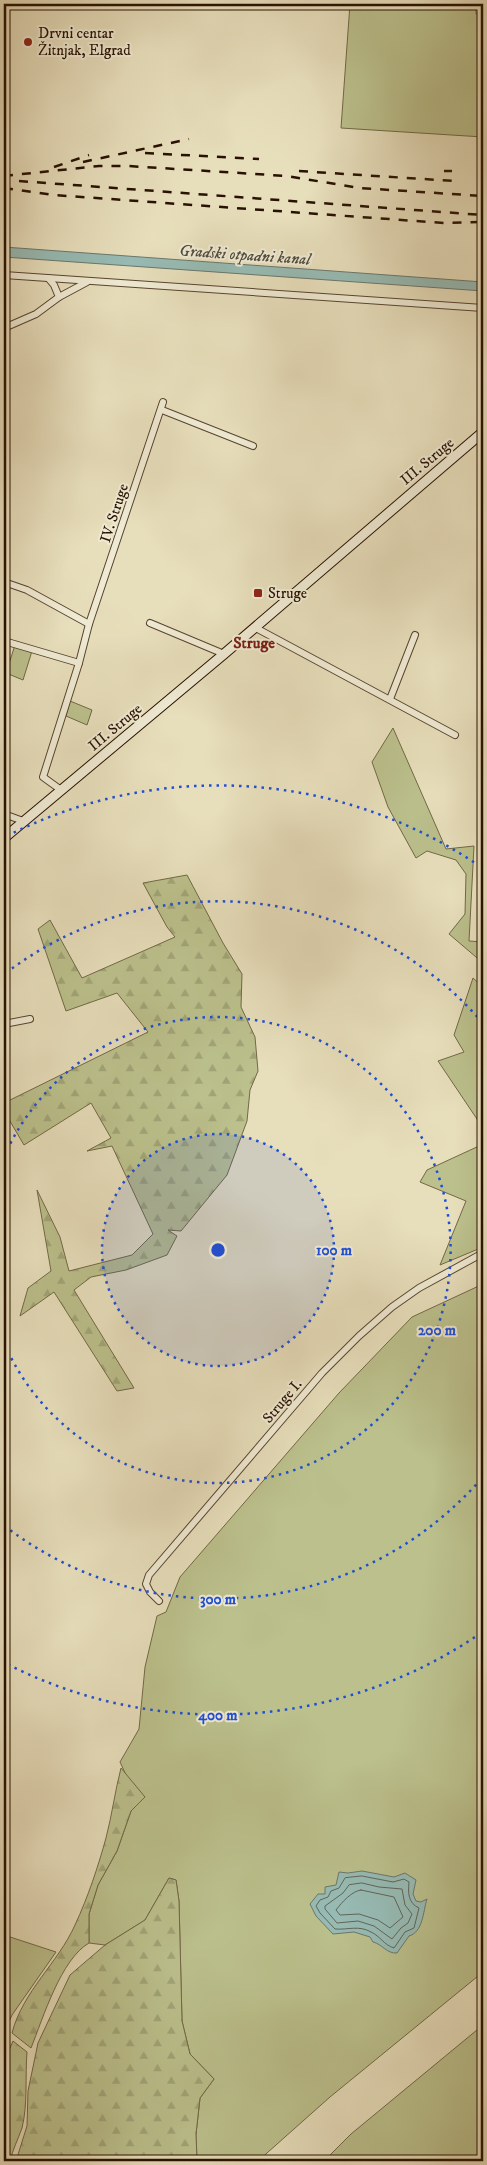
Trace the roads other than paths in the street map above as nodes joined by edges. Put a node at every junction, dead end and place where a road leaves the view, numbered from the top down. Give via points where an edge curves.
1 (4, 275) edge
2 (49, 279) junction
3 (88, 282) junction
4 (59, 297) junction
5 (483, 308) edge
6 (4, 328) edge
7 (163, 402) dead end
8 (162, 410) junction
9 (483, 432) edge
10 (253, 446) dead end
11 (4, 582) edge
12 (150, 623) dead end
13 (89, 624) junction
14 (254, 627) junction
15 (415, 635) dead end
16 (4, 640) edge
17 (224, 654) junction
18 (79, 663) junction
19 (390, 700) junction
20 (455, 735) dead end
21 (61, 790) junction
22 (4, 814) edge
23 (23, 821) junction
24 (4, 838) edge
25 (30, 1019) dead end
26 (4, 1024) edge
27 (483, 1253) edge
28 (159, 1601) dead end

1 - 2 street
2 - 3 street
2 - 4 street
3 - 4 street
3 - 5 street
4 - 6 street via 36,314
7 - 8 street, IV. Struge
8 - 10 street
8 - 13 street, IV. Struge
9 - 14 street, III. Struge
11 - 13 street via 27,590
12 - 17 street
13 - 18 street, IV. Struge
14 - 17 street, III. Struge
14 - 19 street
15 - 19 street
16 - 18 street
17 - 21 street, III. Struge
18 - 21 street, IV. Struge via 43,777
19 - 20 street
21 - 23 street, III. Struge
22 - 23 street
23 - 24 street, III. Struge
25 - 26 street
27 - 28 street, Struge I. via 392,1306 322,1374 149,1576 146,1584

